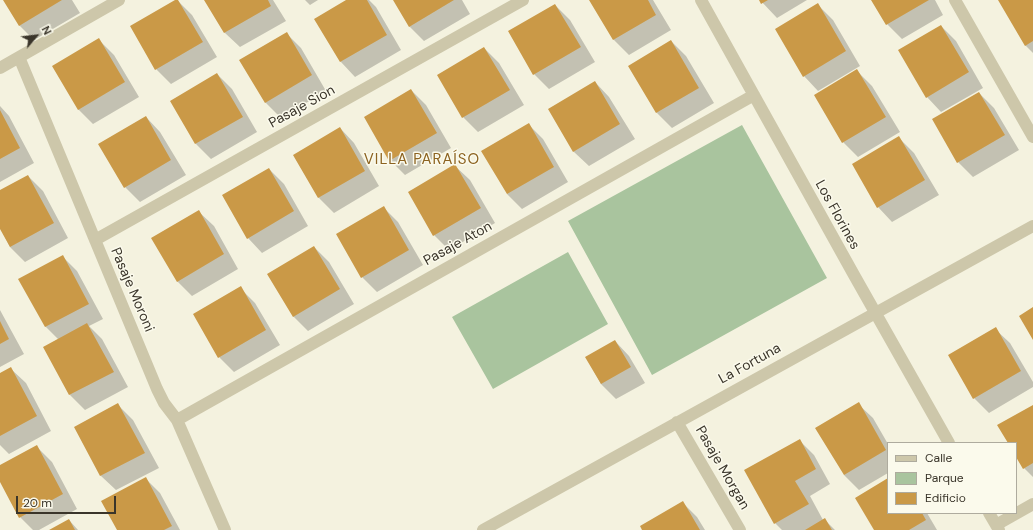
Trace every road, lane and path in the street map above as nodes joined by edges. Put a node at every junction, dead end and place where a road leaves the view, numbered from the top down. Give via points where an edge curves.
1 (119, 0) edge
2 (523, 0) edge
3 (701, 0) edge
4 (955, 0) edge
5 (19, 57) junction
6 (0, 68) edge
7 (754, 95) junction
8 (1033, 137) edge
9 (1033, 226) edge
10 (95, 240) junction
11 (875, 312) junction
12 (177, 420) junction
13 (677, 422) junction
14 (948, 442) edge
15 (1033, 504) edge
16 (990, 514) edge
17 (997, 528) edge
18 (225, 530) edge
19 (483, 530) edge
20 (740, 530) edge

1 - 5 street
2 - 10 street, Pasaje Sion
3 - 7 street, Los Florines
4 - 8 street
5 - 6 street
5 - 10 street, Pasaje Moroni
7 - 11 street, Los Florines
7 - 12 street, Pasaje Aton
9 - 11 street, La Fortuna
10 - 12 street, Pasaje Moroni via 157,389
11 - 13 street, La Fortuna
11 - 14 street, Los Florines
12 - 18 street, Pasaje Moroni
13 - 19 street, La Fortuna
13 - 20 street, Pasaje Morgan
15 - 17 street
16 - 17 street

